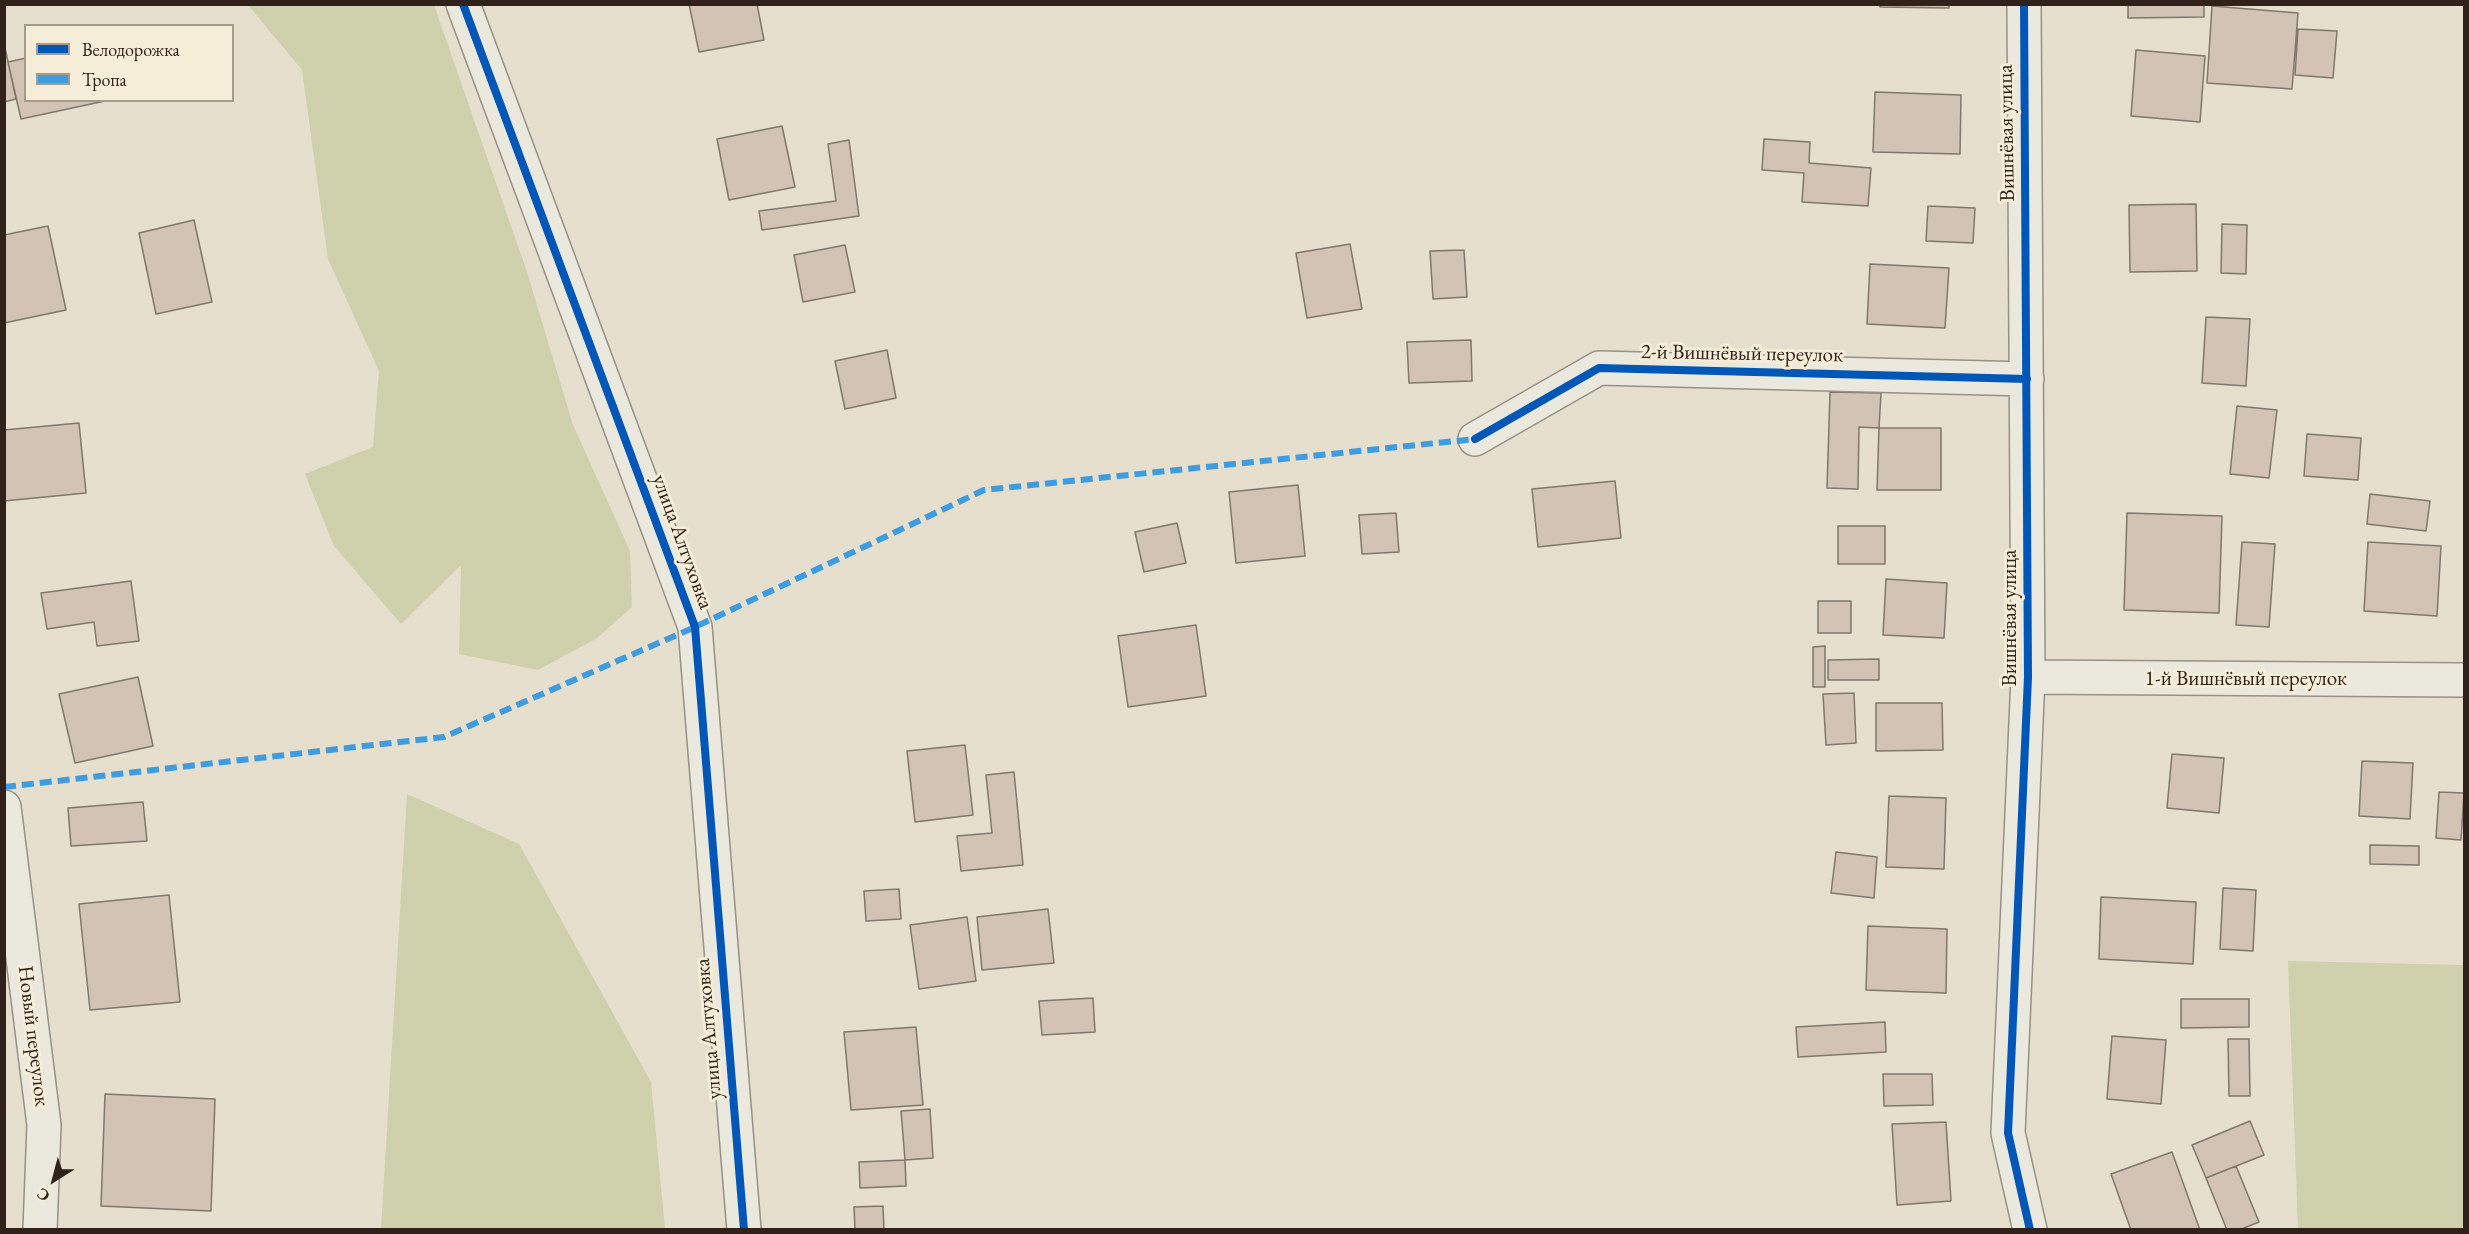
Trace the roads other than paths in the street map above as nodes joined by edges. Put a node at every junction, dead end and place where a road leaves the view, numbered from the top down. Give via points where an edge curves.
1 (463, 4) edge
2 (2024, 4) edge
3 (2027, 379) junction
4 (1475, 439) dead end
5 (2028, 677) junction
6 (2464, 680) edge
7 (4, 807) edge
8 (40, 1230) edge
9 (744, 1230) edge
10 (2030, 1230) edge

1 - 9 street, улица Алтуховка via 695,627
2 - 3 street, Вишнёвая улица
3 - 4 street, 2-й Вишнёвый переулок via 1599,368
3 - 5 street, Вишнёвая улица
5 - 6 street, 1-й Вишнёвый переулок
5 - 10 street, Вишнёвая улица via 2008,1133
7 - 8 street, Новый переулок via 44,1125

